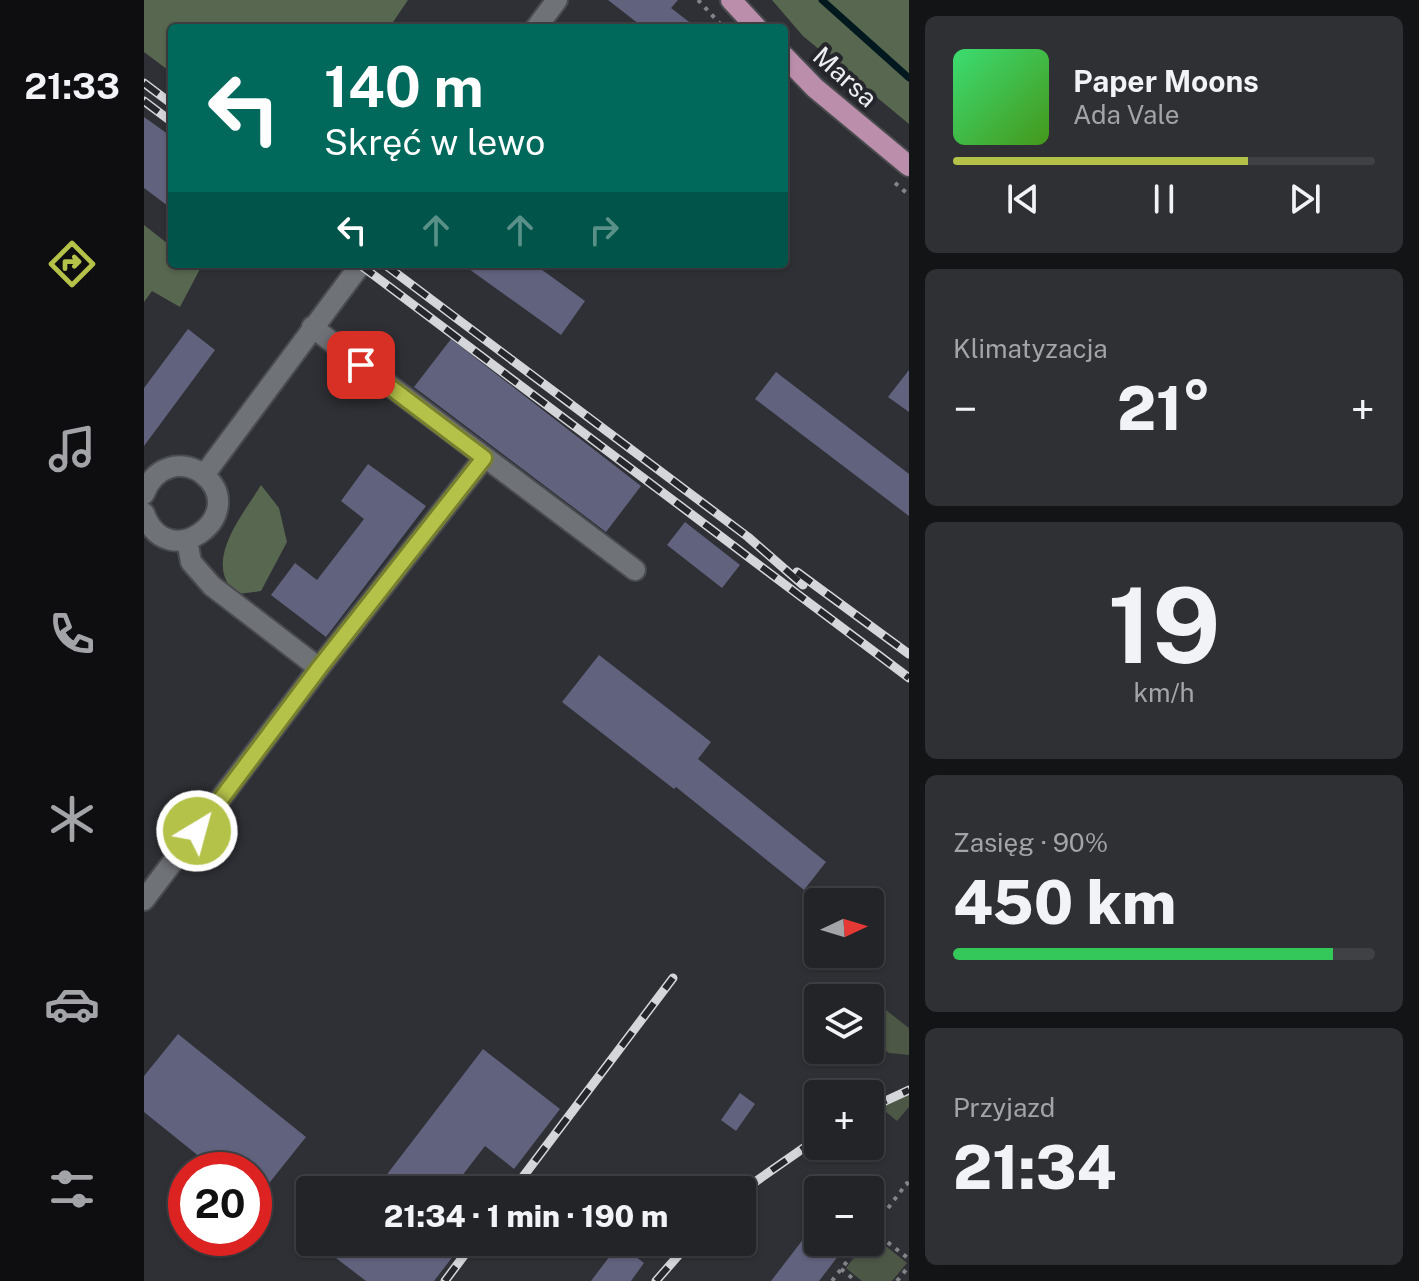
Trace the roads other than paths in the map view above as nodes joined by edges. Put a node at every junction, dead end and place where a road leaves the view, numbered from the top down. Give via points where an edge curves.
1 (557, 0) edge
2 (731, 0) edge
3 (539, 24) edge
4 (753, 24) edge
5 (788, 60) edge
6 (909, 166) edge
7 (358, 268) edge
8 (312, 327) junction
9 (484, 458) junction
10 (204, 475) junction
11 (144, 494) edge
12 (144, 513) edge
13 (187, 540) junction
14 (635, 570) dead end
15 (319, 668) junction
16 (144, 900) edge

1 - 3 lane
2 - 4 main road
5 - 6 main road, Marsa
7 - 8 lane
8 - 9 lane
8 - 10 lane
9 - 14 lane
9 - 15 lane
10 - 11 lane via 190,467 167,468 149,482
10 - 13 lane via 215,489 216,511 206,530
12 - 13 lane via 158,533
13 - 15 lane via 191,562 212,586
15 - 16 lane

